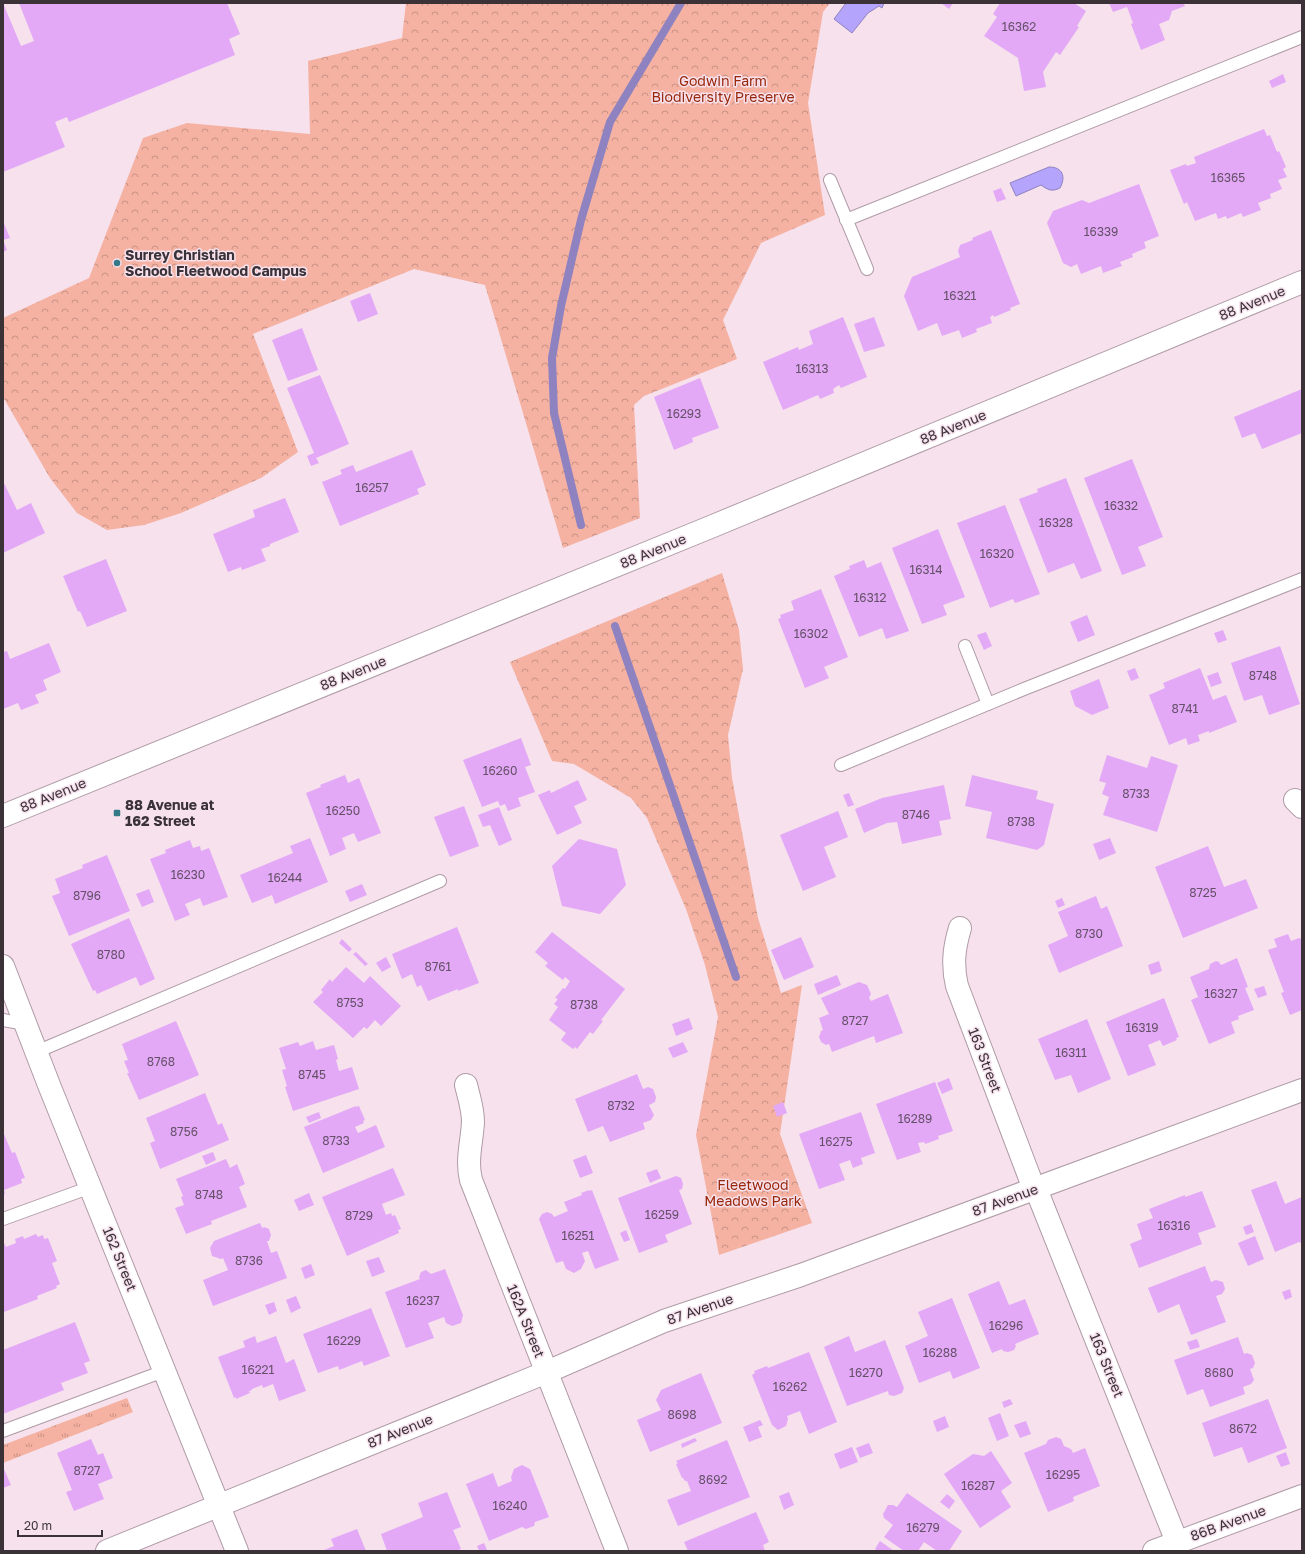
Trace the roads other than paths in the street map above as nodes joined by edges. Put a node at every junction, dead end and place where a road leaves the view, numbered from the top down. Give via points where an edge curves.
1 (1302, 37) edge
2 (830, 180) dead end
3 (846, 220) junction
4 (867, 270) dead end
5 (1302, 282) edge
6 (1302, 580) edge
7 (965, 646) dead end
8 (988, 704) junction
9 (841, 765) dead end
10 (3, 816) edge
11 (440, 881) dead end
12 (960, 928) dead end
13 (3, 966) edge
14 (3, 1020) edge
15 (26, 1024) junction
16 (36, 1052) junction
17 (466, 1085) dead end
18 (1302, 1090) edge
19 (91, 1187) junction
20 (1035, 1189) junction
21 (3, 1219) edge
22 (164, 1371) junction
23 (546, 1372) junction
24 (3, 1431) edge
25 (1302, 1496) edge
26 (219, 1506) junction
27 (1177, 1542) junction
28 (107, 1551) edge
29 (237, 1551) edge
30 (616, 1551) edge
31 (1154, 1551) edge

1 - 3 lane
2 - 3 lane
3 - 4 lane
5 - 10 street, 88 Avenue
6 - 8 lane
7 - 8 lane
8 - 9 lane
11 - 16 lane
12 - 20 street, 163 Street via 954,957 957,986
13 - 15 street, 162 Street
14 - 15 lane
15 - 16 street, 162 Street
16 - 19 street, 162 Street
17 - 23 street, 162A Street via 473,1121 468,1161 471,1180
18 - 20 street, 87 Avenue
19 - 21 lane
19 - 22 street, 162 Street
20 - 23 street, 87 Avenue via 801,1275 684,1314
20 - 27 street, 163 Street
22 - 24 lane
22 - 26 street, 162 Street
23 - 26 street, 87 Avenue
23 - 30 street, 162A Street
25 - 27 street, 86B Avenue
26 - 28 street, 87 Avenue
26 - 29 street, 162 Street
27 - 31 street, 86B Avenue

